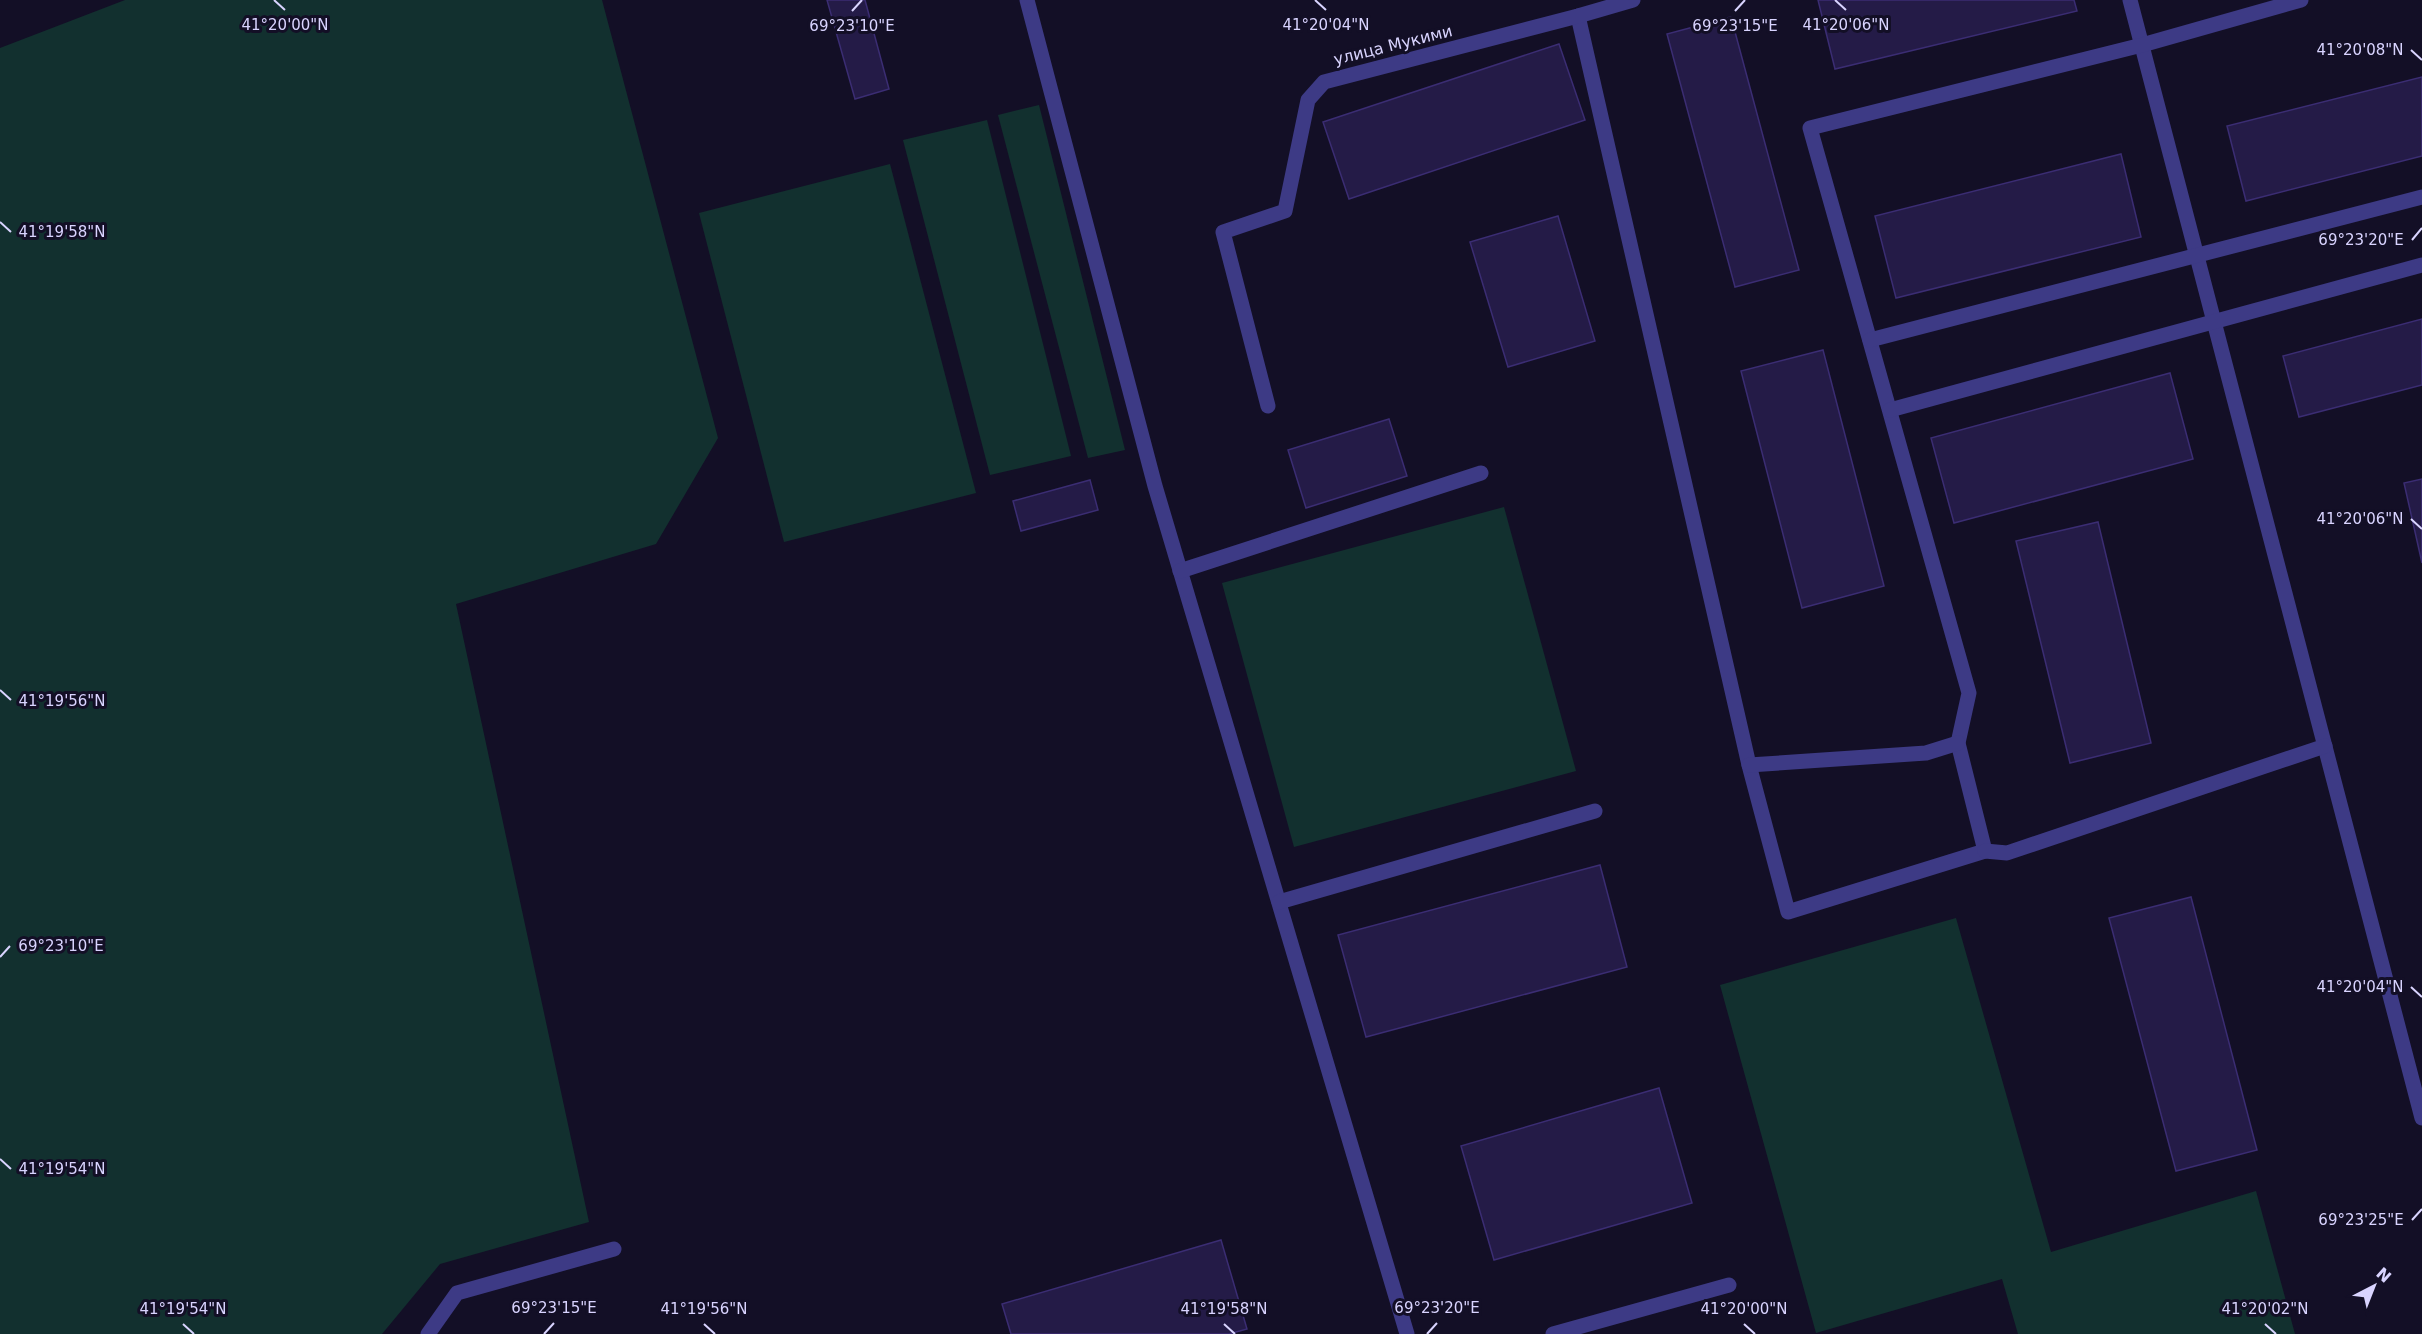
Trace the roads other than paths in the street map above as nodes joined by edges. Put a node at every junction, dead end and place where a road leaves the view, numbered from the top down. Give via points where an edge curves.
1 (1027, 0) edge
2 (1633, 0) edge
3 (2130, 0) edge
4 (2301, 0) edge
5 (1578, 16) junction
6 (2142, 45) junction
7 (2422, 197) edge
8 (2197, 256) junction
9 (2422, 265) edge
10 (2214, 320) junction
11 (1870, 340) junction
12 (1268, 406) dead end
13 (1890, 410) junction
14 (1481, 473) dead end
15 (1180, 571) junction
16 (1958, 743) junction
17 (2325, 747) junction
18 (1749, 765) junction
19 (1595, 811) dead end
20 (1985, 851) junction
21 (1279, 902) junction
22 (2422, 1118) edge
23 (614, 1249) dead end
24 (1729, 1285) dead end
25 (1594, 1328) edge
26 (428, 1334) edge
27 (1407, 1334) edge
28 (1553, 1334) edge

1 - 15 street
2 - 5 street, улица Мукими
3 - 6 street
4 - 6 street
5 - 12 street, улица Мукими via 1323,82 1308,100 1285,212 1223,232
5 - 18 street
6 - 8 street
6 - 11 street via 1810,128
7 - 8 street
8 - 10 street
8 - 11 street
9 - 10 street
10 - 13 street
10 - 17 street
11 - 13 street
13 - 16 street via 1969,693
14 - 15 street
15 - 21 street
16 - 18 street via 1926,753
16 - 20 street
17 - 20 street via 2007,853
17 - 22 street
18 - 20 street via 1788,912
19 - 21 street
21 - 27 street
23 - 26 street via 457,1293
24 - 25 street
25 - 28 street

